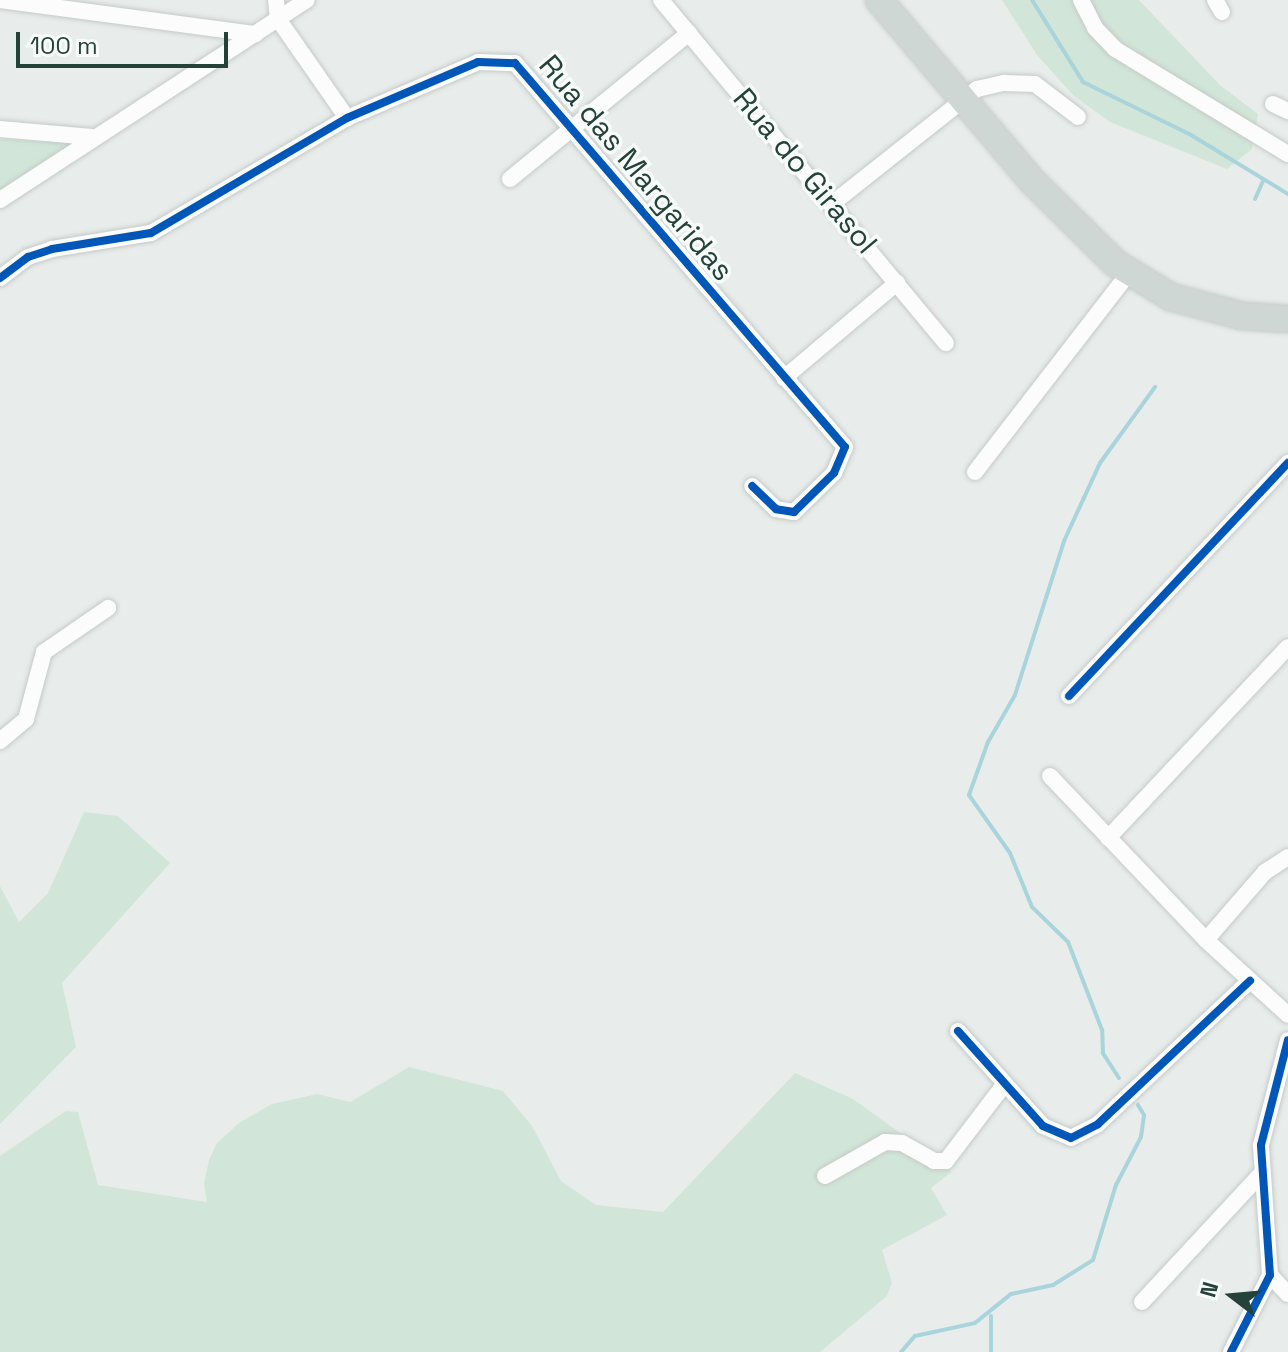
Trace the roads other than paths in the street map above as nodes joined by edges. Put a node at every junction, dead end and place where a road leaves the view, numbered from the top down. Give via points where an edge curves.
1 (0, 0) edge
2 (276, 0) edge
3 (307, 0) edge
4 (661, 0) edge
5 (879, 0) edge
6 (1083, 1) edge
7 (278, 19) junction
8 (689, 33) junction
9 (256, 34) junction
10 (962, 96) junction
11 (1078, 117) dead end
12 (347, 118) junction
13 (0, 129) edge
14 (571, 129) junction
15 (92, 137) junction
16 (1288, 154) edge
17 (510, 179) dead end
18 (0, 200) edge
19 (833, 203) junction
20 (2, 272) edge
21 (1129, 273) junction
22 (897, 283) junction
23 (1288, 319) edge
24 (946, 343) dead end
25 (784, 378) junction
26 (1288, 463) edge
27 (975, 472) dead end
28 (752, 486) dead end
29 (108, 608) dead end
30 (1288, 647) edge
31 (1069, 696) dead end
32 (0, 741) edge
33 (1050, 776) dead end
34 (1108, 838) junction
35 (1288, 857) edge
36 (1206, 940) junction
37 (1250, 981) junction
38 (1288, 1015) edge
39 (958, 1031) dead end
40 (1288, 1040) edge
41 (1004, 1085) junction
42 (1260, 1175) junction
43 (825, 1176) dead end
44 (1270, 1275) junction
45 (1288, 1294) edge
46 (1142, 1302) dead end
47 (1231, 1352) edge

1 - 9 street
2 - 7 street
3 - 7 street
4 - 8 street, Rua do Girasol
5 - 10 main road
6 - 16 street via 1095,28 1115,49
7 - 9 street
7 - 12 street
8 - 14 street
8 - 19 street, Rua do Girasol
9 - 15 street
10 - 11 street via 991,85 1026,82 1048,90
10 - 19 street
10 - 21 main road via 1042,192
12 - 14 street, Rua das Margaridas via 449,73 496,59 515,63 528,75
12 - 20 street, Rua das Margaridas via 151,233 52,249
13 - 15 street
14 - 17 street
14 - 25 street, Rua das Margaridas
15 - 18 street
19 - 22 street, Rua do Girasol
21 - 23 main road via 1171,297 1206,308
21 - 27 street
22 - 24 street, Rua do Girasol
22 - 25 street
25 - 28 street, Rua das Margaridas via 845,447 844,458 794,512 776,509
26 - 31 street
29 - 32 street via 44,652 33,677 26,719
30 - 34 street
33 - 34 street
34 - 36 street
35 - 36 street via 1265,872
36 - 37 street
37 - 38 street
37 - 41 street via 1089,1132 1063,1136 1033,1117
39 - 41 street
40 - 42 street via 1265,1117
41 - 43 street via 946,1161 885,1142
42 - 44 street
42 - 46 street
44 - 45 street
44 - 47 street

